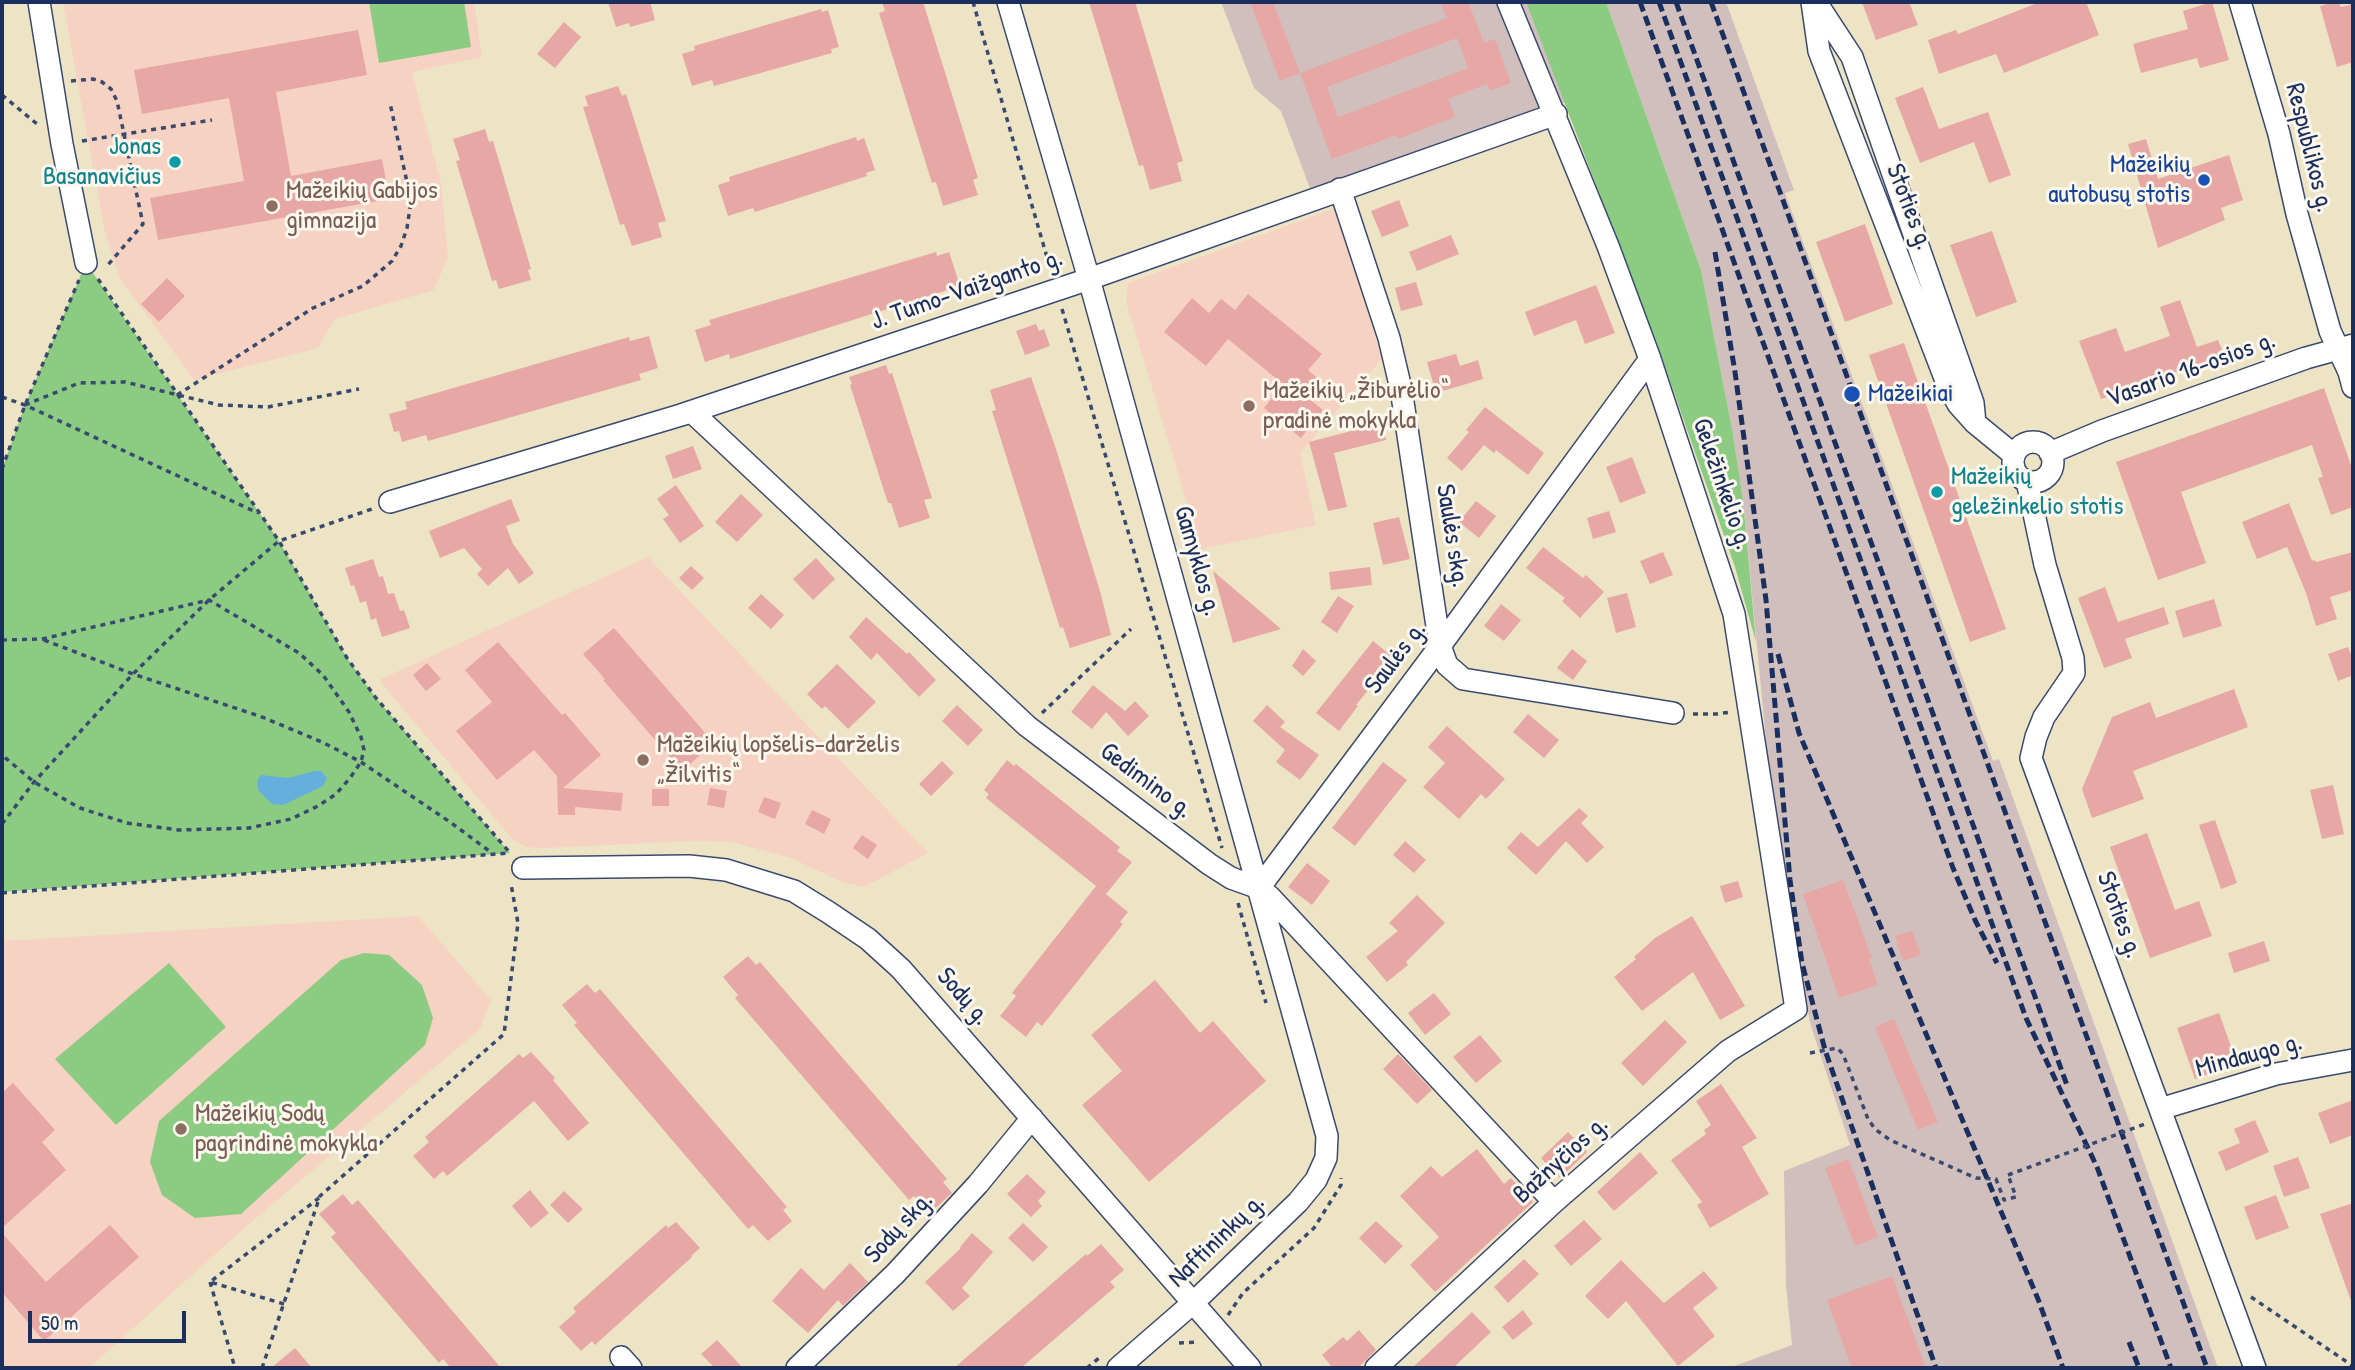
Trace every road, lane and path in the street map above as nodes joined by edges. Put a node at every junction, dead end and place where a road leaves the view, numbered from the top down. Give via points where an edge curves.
1 (39, 2) edge
2 (973, 2) edge
3 (1008, 2) edge
4 (1508, 2) edge
5 (1814, 2) edge
6 (2240, 2) edge
7 (52, 83) junction
8 (2, 95) edge
9 (390, 103) dead end
10 (1556, 114) junction
11 (212, 120) dead end
12 (123, 134) junction
13 (62, 144) junction
14 (1340, 189) junction
15 (92, 270) junction
16 (1089, 279) junction
17 (1056, 289) junction
18 (2346, 347) edge
19 (1650, 359) junction
20 (2353, 387) edge
21 (359, 389) dead end
22 (177, 395) junction
23 (2, 397) edge
24 (25, 405) junction
25 (692, 412) junction
26 (2050, 453) junction
27 (2014, 455) junction
28 (2, 469) edge
29 (2027, 481) junction
30 (390, 502) joint
31 (260, 514) junction
32 (279, 541) junction
33 (209, 600) junction
34 (1131, 629) dead end
35 (42, 639) junction
36 (2, 640) edge
37 (1440, 646) junction
38 (134, 674) junction
39 (1673, 713) dead end
40 (1027, 726) junction
41 (2, 755) edge
42 (360, 762) junction
43 (34, 782) junction
44 (2, 824) edge
45 (492, 854) junction
46 (513, 866) junction
47 (1231, 878) junction
48 (1259, 888) junction
49 (2, 893) edge
50 (1268, 1009) dead end
51 (1796, 1009) joint
52 (1810, 1053) dead end
53 (2353, 1060) edge
54 (2153, 1116) junction
55 (1032, 1118) junction
56 (1327, 1136) joint
57 (1342, 1171) dead end
58 (320, 1196) junction
59 (1554, 1202) junction
60 (2222, 1277) junction
61 (210, 1282) junction
62 (1194, 1302) junction
63 (284, 1304) junction
64 (1215, 1327) junction
65 (1177, 1343) dead end
66 (1112, 1360) edge
67 (2353, 1366) edge
68 (235, 1368) edge
69 (262, 1368) edge
70 (797, 1368) edge
71 (1087, 1368) edge
72 (1250, 1368) edge
73 (1376, 1368) edge
74 (2255, 1368) edge

1 - 7 street
2 - 17 path
3 - 16 street, Gamyklos g.
4 - 10 street, Geležinkelio g.
5 - 27 street, Stoties g. via 1819,51 1948,386 1975,424
6 - 18 street, Respublikos g. via 2322,305 2330,331
7 - 12 path via 102,82 117,101
7 - 13 street
8 - 13 path
9 - 22 path via 411,201 407,228 392,261 363,286 313,308
10 - 14 street, J. Tumo-Vaižganto g.
10 - 19 street, Geležinkelio g.
11 - 12 path
12 - 13 path
12 - 15 path via 143,224
13 - 15 street
14 - 16 street, J. Tumo-Vaižganto g.
14 - 37 street, Saulės skg. via 1401,388
15 - 22 path
15 - 24 path
16 - 17 street, J. Tumo-Vaižganto g.
16 - 48 street, Gamyklos g.
17 - 25 street, J. Tumo-Vaižganto g.
17 - 47 path
18 - 20 street, Respublikos g.
18 - 26 street, Vasario 16-osios g.
19 - 37 street, Saulės g.
19 - 51 street, Geležinkelio g. via 1734,614
21 - 22 path via 268,407 219,405
22 - 24 path via 125,382 79,383
22 - 31 path
23 - 24 path
24 - 28 path
24 - 31 path
25 - 30 street, J. Tumo-Vaižganto g.
25 - 40 street, Gedimino g.
26 - 27 street via 2034,443 2022,445
26 - 29 street via 2050,472 2040,481
27 - 29 street via 2014,468
29 - 54 street, Stoties g. via 2074,673 2044,717 2031,758
30 - 32 path
31 - 32 path
32 - 33 path
32 - 46 path via 347,658
33 - 35 path
33 - 38 path
33 - 42 path via 299,653 323,675 361,737
34 - 40 path
35 - 36 path
35 - 38 path
37 - 39 street, Saulės skg. via 1447,665 1463,678
37 - 48 street, Saulės g.
38 - 42 path via 262,717
38 - 43 path
40 - 47 street, Gedimino g.
41 - 43 path
42 - 43 path via 336,794 318,806 291,819 248,828 178,831 127,823 80,808
42 - 45 path
43 - 44 path
45 - 46 path
45 - 49 path
46 - 55 street, Sodų g. via 689,866 726,870 794,891 868,939 901,969
46 - 58 path via 518,923 504,1034
47 - 48 street, Gedimino g.
47 - 50 path
48 - 56 street, Gamyklos g.
48 - 59 street, Gedimino g.
51 - 59 street, Bažnyčios g. via 1728,1051
52 - 54 path, bridge via 1837,1048 1843,1054 1875,1129 1976,1178 1996,1179 2004,1200 2016,1197 2008,1175
53 - 54 street, Mindaugo g. via 2276,1074
54 - 60 street, Stoties g.
55 - 62 street, Sodų g.
55 - 70 street, Sodų skg. via 895,1275
56 - 62 street, Naftininkų g. via 1326,1158 1316,1180
57 - 64 path via 1341,1185 1314,1228 1243,1293 1232,1312
58 - 61 path
58 - 63 path
59 - 73 street, Bažnyčios g.
60 - 67 path
60 - 74 street, Stoties g.
61 - 63 path
61 - 68 path
62 - 64 street, Sodų g.
62 - 66 street, Naftininkų g.
63 - 69 path
64 - 65 path via 1199,1342
64 - 72 street, Sodų g.
66 - 71 path

